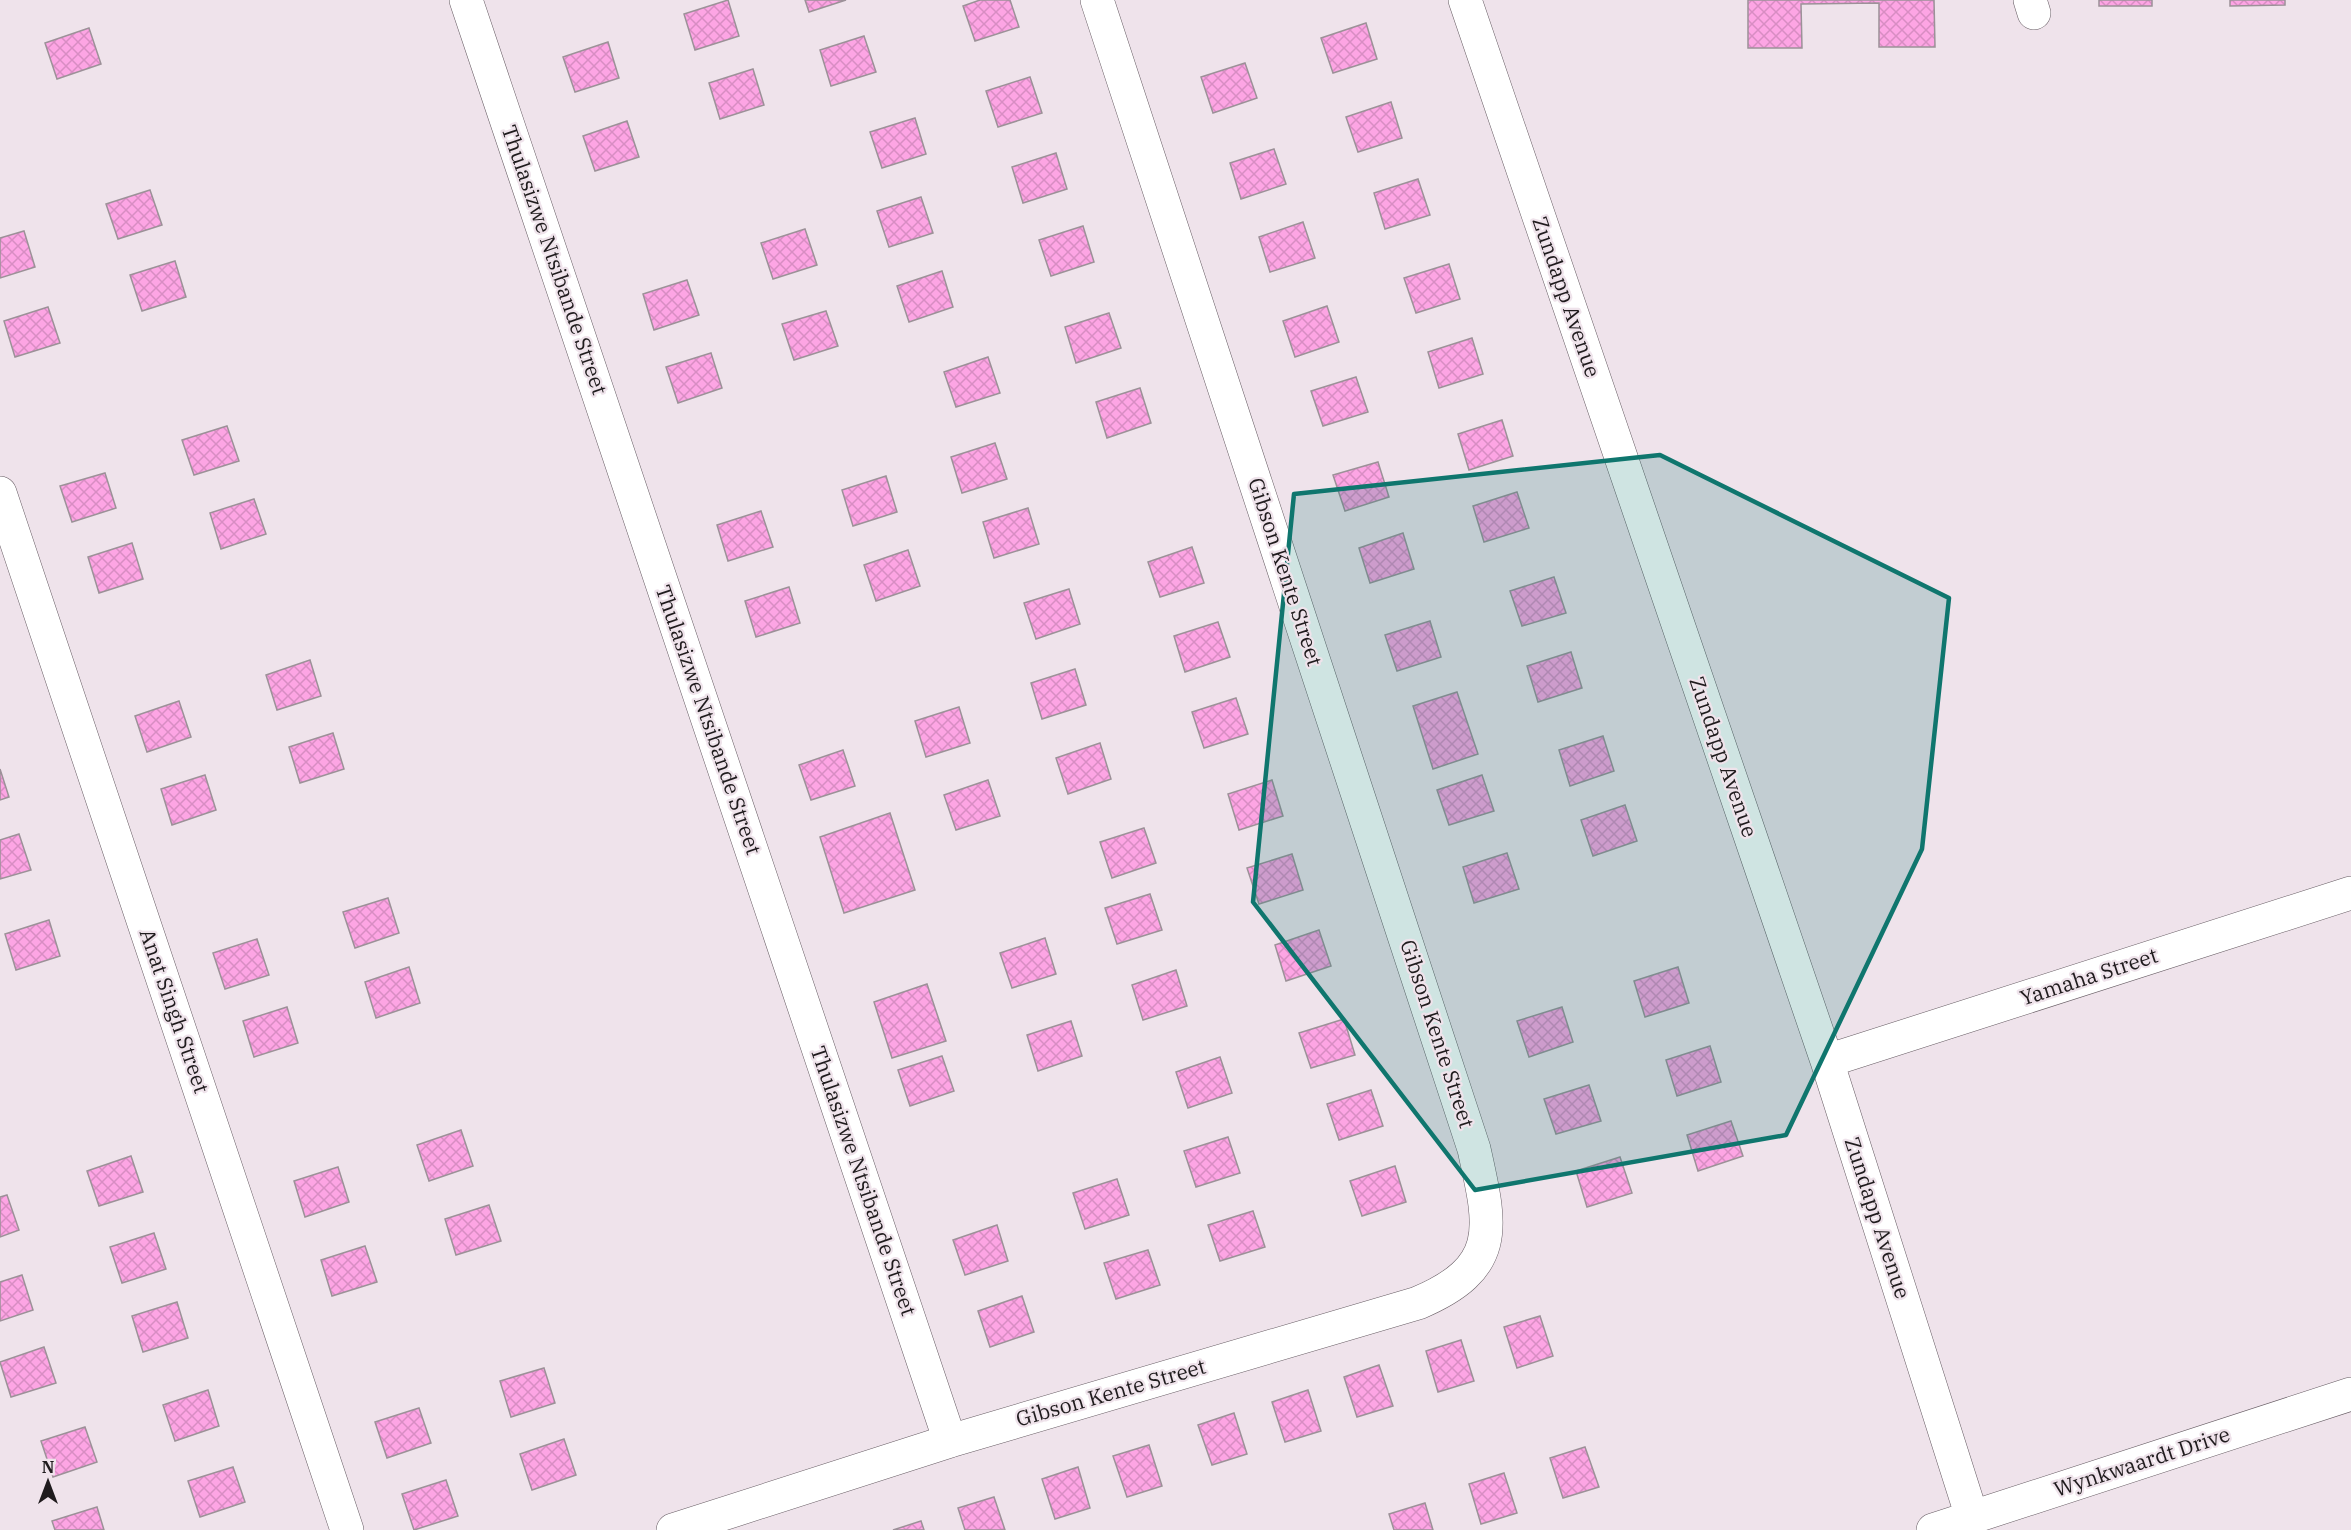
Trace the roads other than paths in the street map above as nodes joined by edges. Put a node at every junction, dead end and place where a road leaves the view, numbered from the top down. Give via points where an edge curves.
1 (466, 0) edge
2 (1097, 0) edge
3 (1465, 0) edge
4 (0, 493) edge
5 (2351, 893) edge
6 (1827, 1061) junction
7 (2351, 1394) edge
8 (950, 1441) junction
9 (1972, 1517) junction
10 (347, 1530) edge
11 (673, 1530) edge
12 (1934, 1530) edge

1 - 8 street, Thulasizwe Ntsibande Street
2 - 8 street, Gibson Kente Street via 1474,1149 1488,1216 1487,1239 1463,1277 1442,1293 1418,1303
3 - 6 street, Zundapp Avenue
4 - 10 street, Anat Singh Street
5 - 6 street, Yamaha Street
6 - 9 street, Zundapp Avenue
7 - 9 street, Wynkwaardt Drive
8 - 11 street, Gibson Kente Street
9 - 12 street, Wynkwaardt Drive

